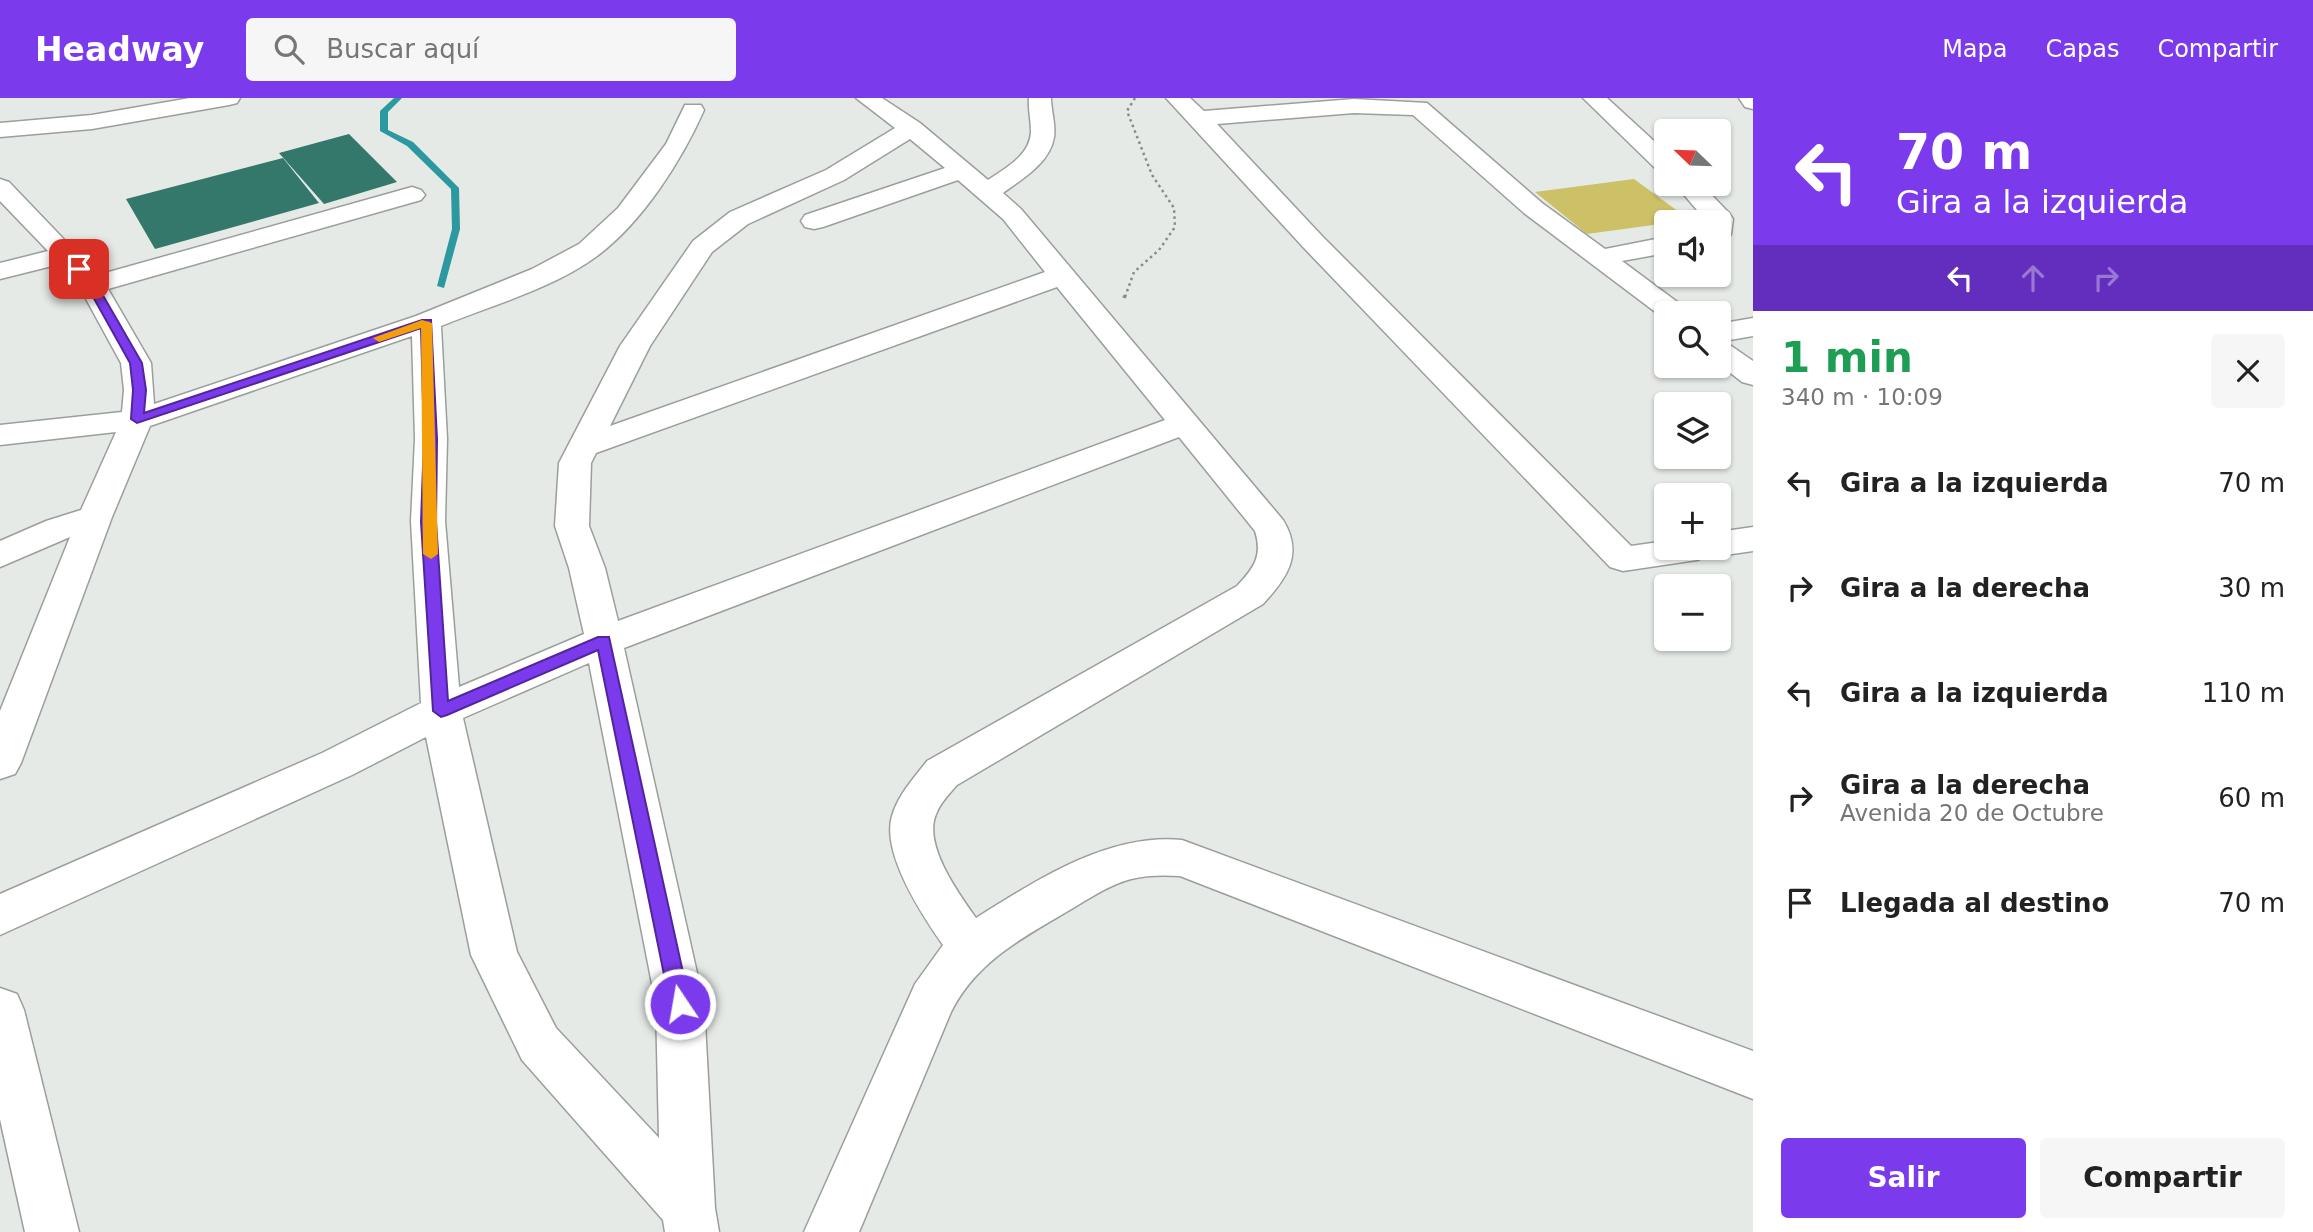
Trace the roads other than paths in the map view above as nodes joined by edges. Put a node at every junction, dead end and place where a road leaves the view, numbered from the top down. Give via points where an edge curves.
1 (229, 98) edge
2 (867, 98) edge
3 (1040, 98) edge
4 (1177, 98) edge
5 (1594, 98) edge
6 (693, 110) dead end
7 (1199, 118) junction
8 (2, 120) edge
9 (912, 128) junction
10 (1654, 154) edge
11 (976, 182) junction
12 (0, 187) edge
13 (412, 194) dead end
14 (1698, 196) edge
15 (1712, 210) edge
16 (814, 221) dead end
17 (1654, 246) edge
18 (66, 254) junction
19 (1602, 258) junction
20 (0, 271) edge
21 (1063, 275) junction
22 (92, 285) junction
23 (1658, 301) edge
24 (426, 323) junction
25 (1753, 327) edge
26 (1731, 331) edge
27 (1731, 358) edge
28 (1753, 376) edge
29 (137, 419) junction
30 (1186, 423) junction
31 (0, 435) edge
32 (583, 447) junction
33 (95, 517) junction
34 (1753, 539) edge
35 (1731, 542) edge
36 (1654, 554) edge
37 (0, 555) edge
38 (604, 641) junction
39 (441, 711) junction
40 (0, 763) edge
41 (0, 915) edge
42 (972, 948) junction
43 (0, 1010) edge
44 (1753, 1075) edge
45 (690, 1220) edge
46 (52, 1232) edge
47 (831, 1232) edge

1 - 8 street via 92,122
2 - 9 street
3 - 11 street via 1043,136 1038,152
4 - 7 street
5 - 10 street
6 - 24 street via 677,145 627,213 588,250 542,275
7 - 19 street via 1354,106 1419,108 1533,208
7 - 36 street via 1313,242 1623,559
9 - 11 street
9 - 32 street via 835,176 739,218 702,247 635,346
11 - 16 street
11 - 21 street via 1012,214
12 - 18 street
13 - 22 street
14 - 15 street
17 - 19 street
18 - 20 street
18 - 22 street
19 - 23 street
21 - 30 street
21 - 32 street
22 - 29 street via 136,363
24 - 29 street
24 - 39 street via 428,522
25 - 26 street
27 - 28 street
29 - 31 street
29 - 33 street
30 - 38 street
30 - 42 street via 1271,528 1277,542 1274,566 1250,595 942,773 920,801 912,838 916,855
32 - 38 street via 575,463 572,526
33 - 37 street
33 - 40 street
34 - 35 street
38 - 39 street
38 - 45 street via 680,1004
39 - 41 street via 337,764
39 - 45 street via 494,955 539,1044
42 - 44 street via 1098,871 1143,856 1182,858
42 - 47 street via 953,966 932,1000
43 - 46 street

